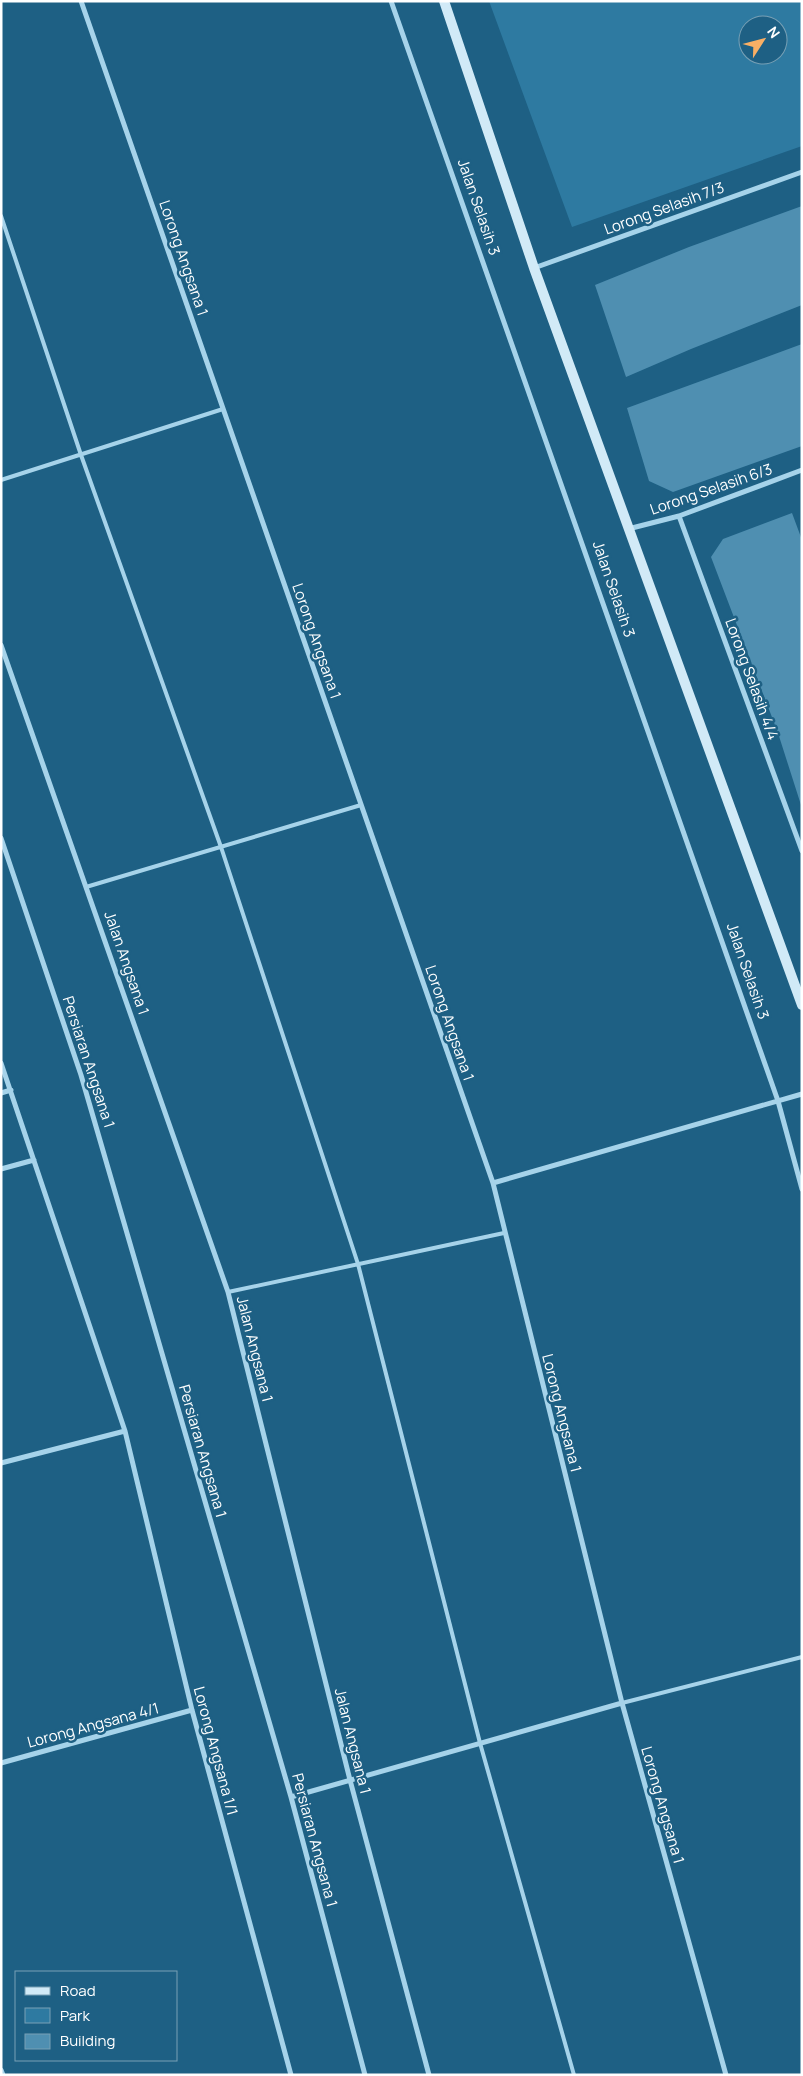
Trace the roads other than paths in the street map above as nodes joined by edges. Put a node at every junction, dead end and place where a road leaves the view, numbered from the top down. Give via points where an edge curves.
1 (81, 1) edge
2 (391, 1) edge
3 (444, 1) edge
4 (802, 172) edge
5 (1, 216) edge
6 (534, 268) junction
7 (223, 409) junction
8 (81, 454) junction
9 (802, 470) edge
10 (1, 480) edge
11 (680, 516) junction
12 (628, 529) junction
13 (1, 645) edge
14 (361, 805) junction
15 (1, 838) edge
16 (222, 847) junction
17 (802, 851) edge
18 (86, 887) junction
19 (802, 1005) edge
20 (1, 1063) edge
21 (11, 1090) junction
22 (1, 1093) edge
23 (802, 1094) edge
24 (778, 1101) junction
25 (34, 1160) junction
26 (1, 1168) edge
27 (493, 1183) junction
28 (802, 1189) edge
29 (504, 1233) junction
30 (358, 1264) junction
31 (228, 1292) junction
32 (125, 1431) junction
33 (1, 1463) edge
34 (802, 1658) edge
35 (622, 1703) junction
36 (192, 1710) junction
37 (480, 1743) junction
38 (1, 1763) edge
39 (350, 1780) junction
40 (290, 1797) junction
41 (1, 2070) edge
42 (3, 2075) edge
43 (291, 2075) edge
44 (365, 2075) edge
45 (429, 2075) edge
46 (574, 2075) edge
47 (726, 2075) edge

1 - 7 street, Lorong Angsana 1
2 - 24 street, Jalan Selasih 3
3 - 6 street
4 - 6 street, Lorong Selasih 7/3
5 - 8 lane
6 - 12 street
7 - 8 lane
7 - 14 street, Lorong Angsana 1
8 - 10 lane
8 - 16 lane
9 - 11 street, Lorong Selasih 6/3
11 - 12 street, Lorong Selasih 6/3
11 - 17 street, Lorong Selasih 4/4
12 - 19 street
13 - 18 street, Jalan Angsana 1
14 - 16 lane
14 - 27 street, Lorong Angsana 1
15 - 40 street, Persiaran Angsana 1 via 82,1075
16 - 18 lane
16 - 30 lane
18 - 31 street, Jalan Angsana 1
20 - 21 street, Lorong Angsana 1/1
21 - 22 street
21 - 25 street, Lorong Angsana 1/1
23 - 24 street
24 - 27 street
24 - 28 street, Jalan Selasih 3
25 - 26 street
25 - 32 street, Lorong Angsana 1/1
27 - 29 street, Lorong Angsana 1
29 - 30 lane
29 - 35 street, Lorong Angsana 1
30 - 31 lane
30 - 37 lane
31 - 39 street, Jalan Angsana 1
32 - 33 street
32 - 36 street, Lorong Angsana 1/1
34 - 35 lane
35 - 37 street
35 - 47 street, Lorong Angsana 1
36 - 38 street, Lorong Angsana 4/1
36 - 43 street, Lorong Angsana 1/1
37 - 39 street
37 - 46 lane
39 - 40 street
39 - 45 street, Jalan Angsana 1
40 - 44 street, Persiaran Angsana 1
41 - 42 street

